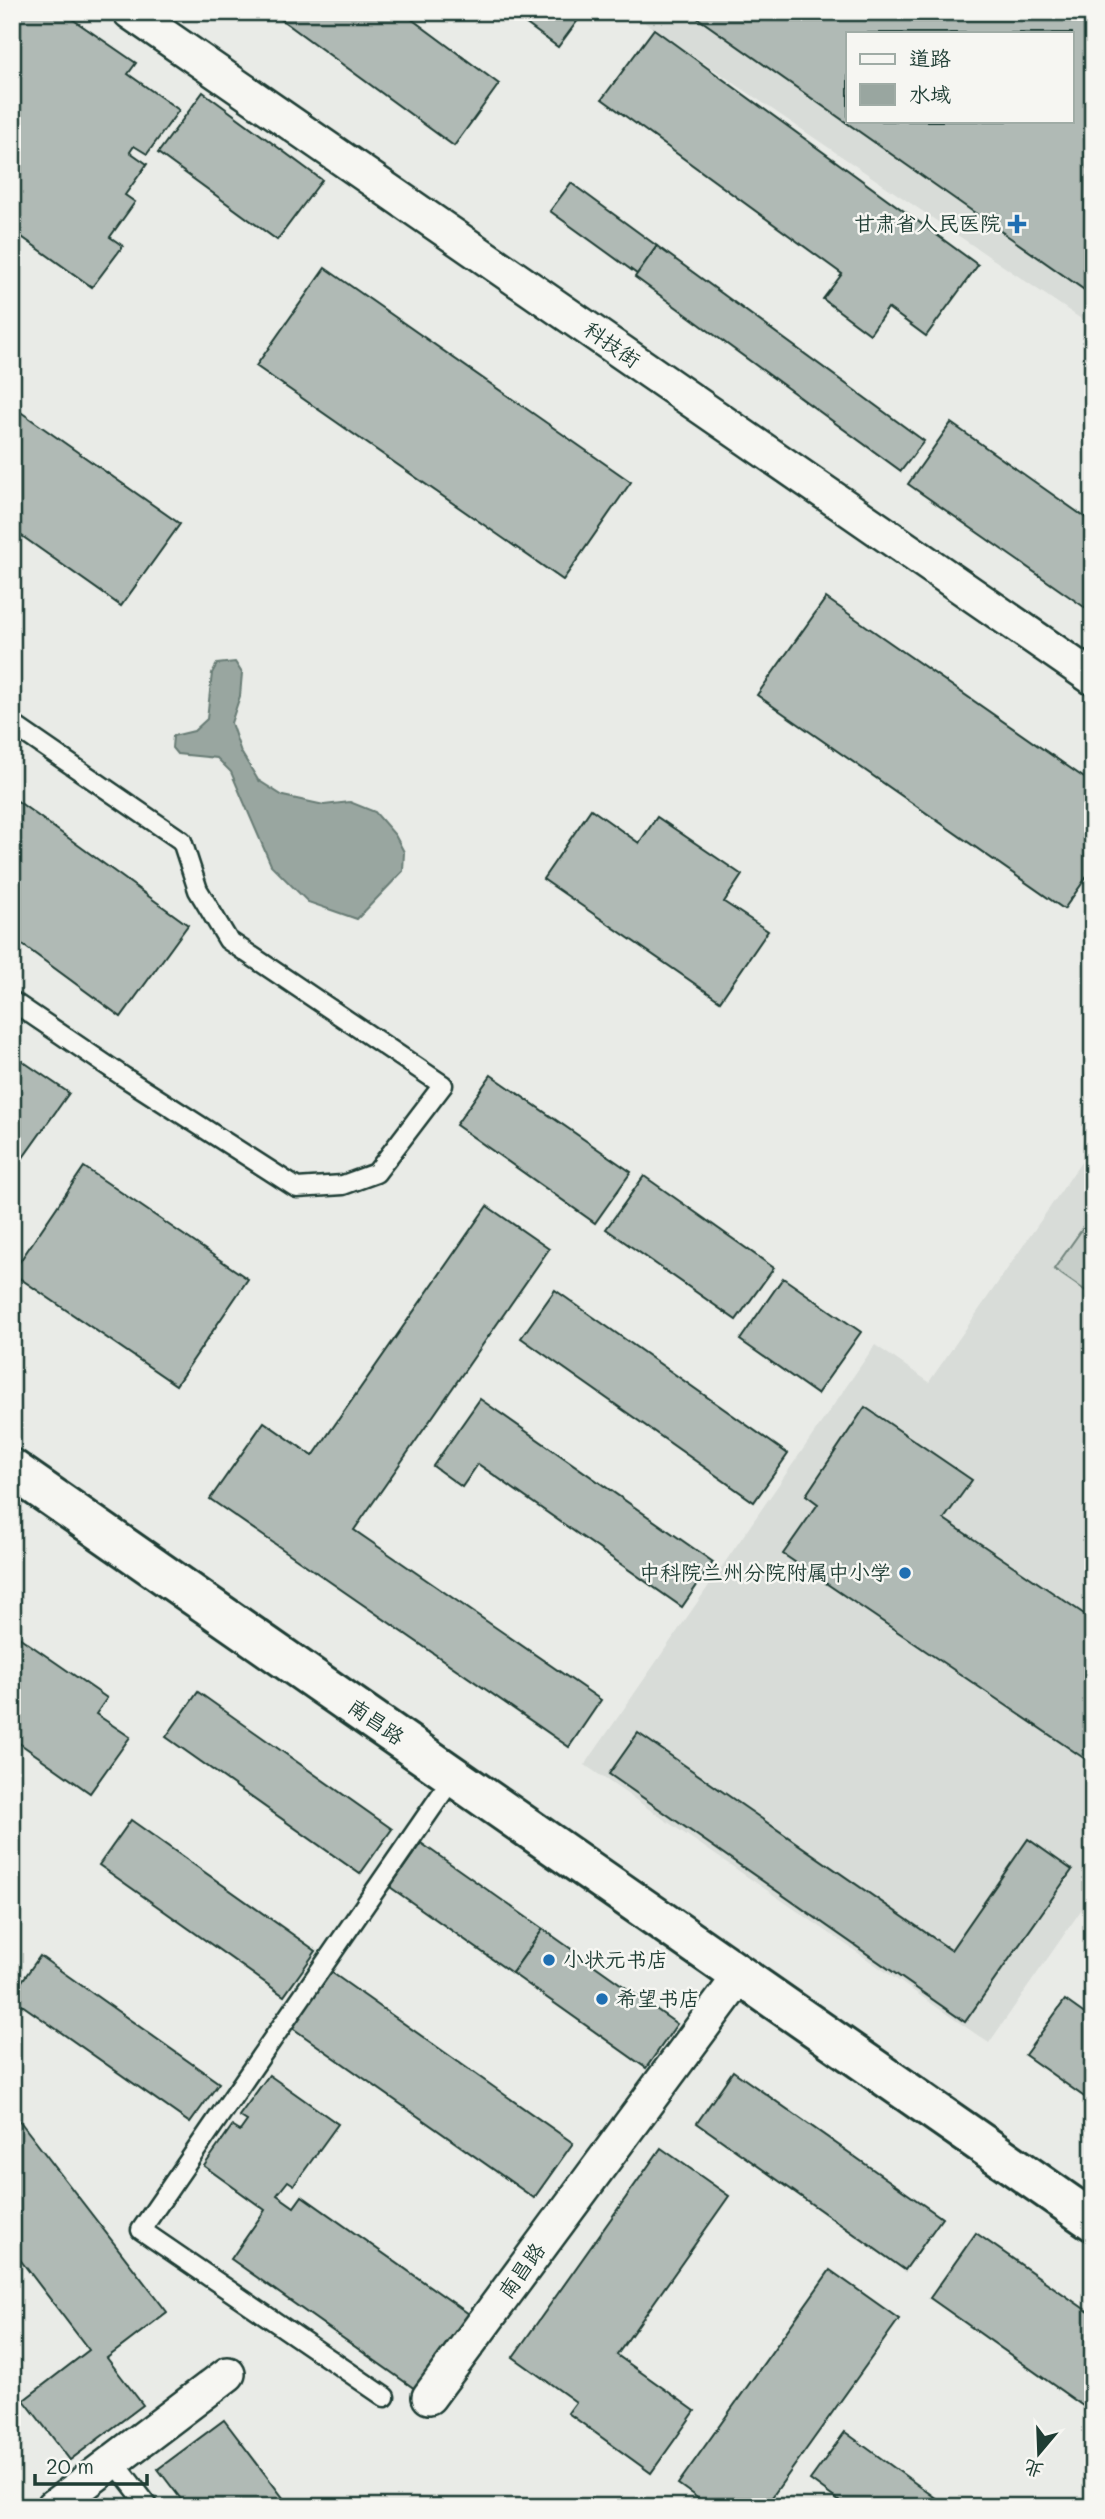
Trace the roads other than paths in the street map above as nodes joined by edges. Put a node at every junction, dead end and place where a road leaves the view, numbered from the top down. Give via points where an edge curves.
1 (130, 12) edge
2 (1093, 678) edge
3 (12, 724) edge
4 (12, 1001) edge
5 (12, 1469) edge
6 (454, 1776) junction
7 (740, 1976) junction
8 (1093, 2221) edge
9 (228, 2374) dead end
10 (385, 2397) dead end
11 (429, 2397) dead end
12 (113, 2460) junction
13 (53, 2507) edge
14 (149, 2507) edge

1 - 2 street, 科技街
3 - 4 lane via 182,841 198,890 228,940 443,1085 376,1173 343,1185 297,1188
5 - 6 main road, 南昌路
6 - 7 main road, 南昌路
6 - 10 lane via 141,2230
7 - 8 main road, 南昌路
7 - 11 street, 南昌路
9 - 12 street
12 - 13 street
12 - 14 lane

